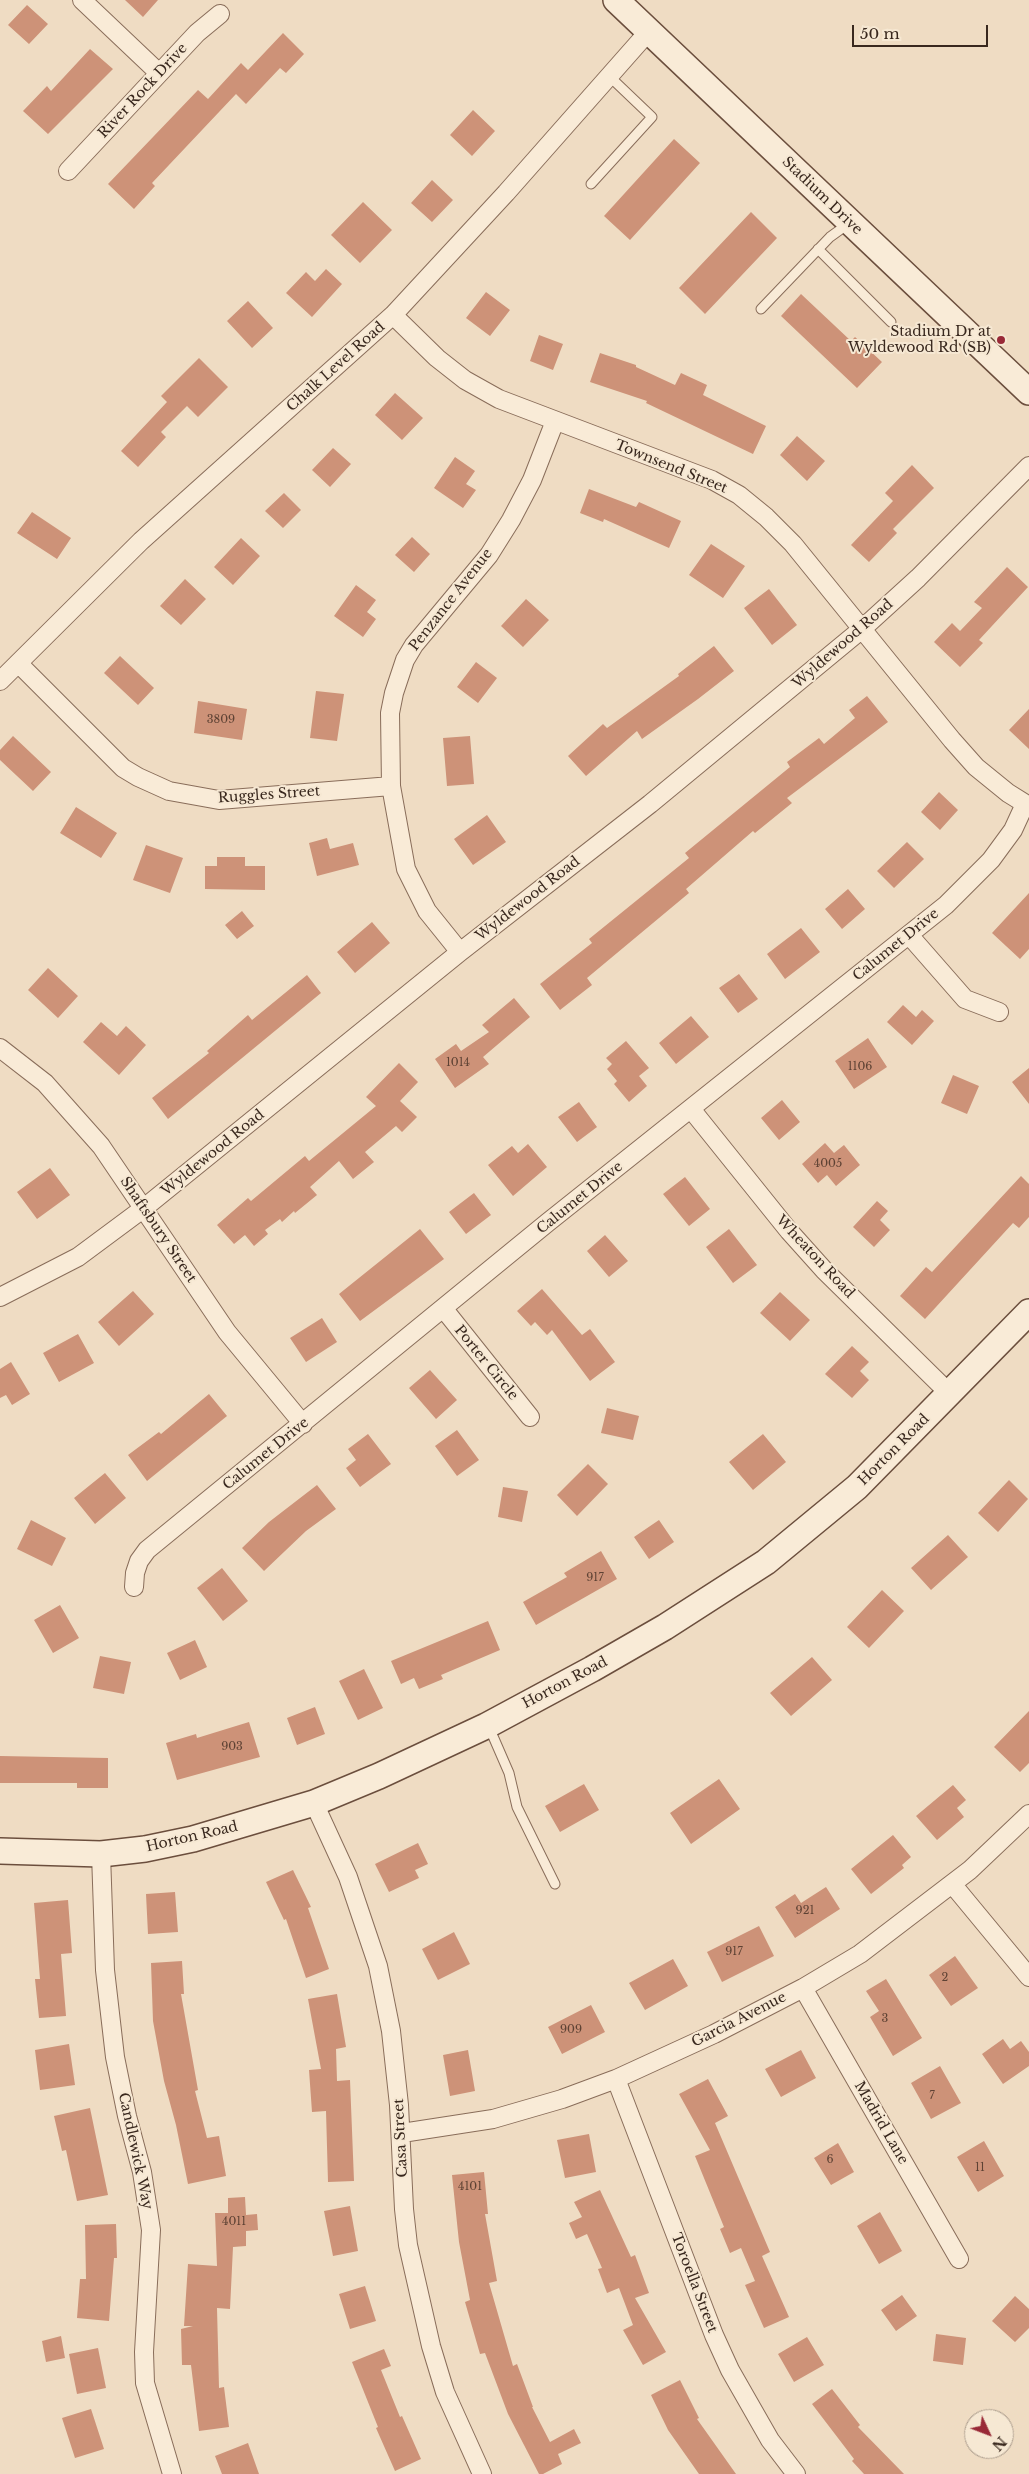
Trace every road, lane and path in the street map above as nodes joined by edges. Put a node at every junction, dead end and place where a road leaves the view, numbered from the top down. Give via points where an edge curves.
1 (82, 0) edge
2 (616, 0) edge
3 (220, 14) dead end
4 (649, 32) junction
5 (159, 73) junction
6 (608, 75) junction
7 (68, 171) dead end
8 (591, 184) dead end
9 (850, 223) junction
10 (818, 249) junction
11 (761, 310) dead end
12 (392, 315) junction
13 (892, 322) dead end
14 (1029, 392) edge
15 (554, 421) junction
16 (1029, 466) edge
17 (862, 629) junction
18 (18, 663) junction
19 (0, 680) edge
20 (390, 786) junction
21 (1027, 805) edge
22 (909, 935) junction
23 (460, 952) junction
24 (999, 1012) dead end
25 (0, 1048) edge
26 (691, 1109) junction
27 (144, 1208) junction
28 (0, 1297) edge
29 (443, 1308) junction
30 (1029, 1312) edge
31 (950, 1394) junction
32 (530, 1417) dead end
33 (303, 1424) junction
34 (134, 1587) dead end
35 (488, 1725) junction
36 (314, 1803) junction
37 (1029, 1814) edge
38 (0, 1852) edge
39 (101, 1854) junction
40 (555, 1884) dead end
41 (953, 1885) junction
42 (1029, 1977) edge
43 (803, 1988) junction
44 (616, 2079) junction
45 (402, 2133) junction
46 (959, 2259) dead end
47 (172, 2474) edge
48 (482, 2474) edge
49 (796, 2474) edge

1 - 5 street
2 - 4 street, Stadium Drive
3 - 5 street, River Rock Drive
4 - 6 street, Chalk Level Road
4 - 9 street, Stadium Drive
5 - 7 street, River Rock Drive
6 - 8 lane via 652,117
6 - 12 street, Chalk Level Road via 506,193
9 - 10 lane via 830,236
9 - 14 street, Stadium Drive
10 - 11 lane
10 - 13 lane
12 - 15 street, Townsend Street via 465,380 498,399
12 - 18 street, Chalk Level Road via 141,541
15 - 17 street, Townsend Street via 712,480 739,495 793,544
15 - 20 street, Penzance Avenue via 532,480 511,520 488,555 427,628 405,660 390,713
16 - 17 street, Wyldewood Road via 918,578
17 - 21 street, Townsend Street via 976,767 1008,794
17 - 23 street, Wyldewood Road via 650,804
18 - 19 street, Chalk Level Road
18 - 20 street, Ruggles Street via 124,768 169,791 219,800
20 - 23 street, Penzance Avenue via 406,869 427,911
21 - 22 street, Calumet Drive via 1013,830 979,874
22 - 24 street via 965,999
22 - 26 street, Calumet Drive
23 - 27 street, Wyldewood Road
25 - 27 street, Shaftsbury Street via 45,1083 72,1112 101,1146
26 - 29 street, Calumet Drive
26 - 31 street, Wheaton Road via 824,1270
27 - 28 street, Wyldewood Road via 78,1256
27 - 33 street, Shaftsbury Street via 227,1332
29 - 32 street, Porter Circle
29 - 33 street, Calumet Drive
30 - 31 street, Horton Road
31 - 35 street, Horton Road via 857,1487 766,1562 649,1636
33 - 34 street, Calumet Drive via 147,1550 134,1573
35 - 36 street, Horton Road
35 - 40 lane via 509,1773 517,1807
36 - 39 street, Horton Road via 193,1839
36 - 45 street, Casa Street via 348,1877 378,1966 391,2031
37 - 41 street, Garcia Avenue
38 - 39 street, Horton Road
39 - 47 street, Candlewick Way via 105,1970 115,2056 142,2172 150,2230 144,2343 146,2383
41 - 42 street
41 - 43 street, Garcia Avenue via 860,1954
43 - 44 street, Garcia Avenue
43 - 46 street, Madrid Lane
44 - 45 street, Garcia Avenue via 493,2119
44 - 49 street, Toroella Street via 714,2335 766,2434
45 - 48 street, Casa Street via 408,2245 431,2346 445,2392

